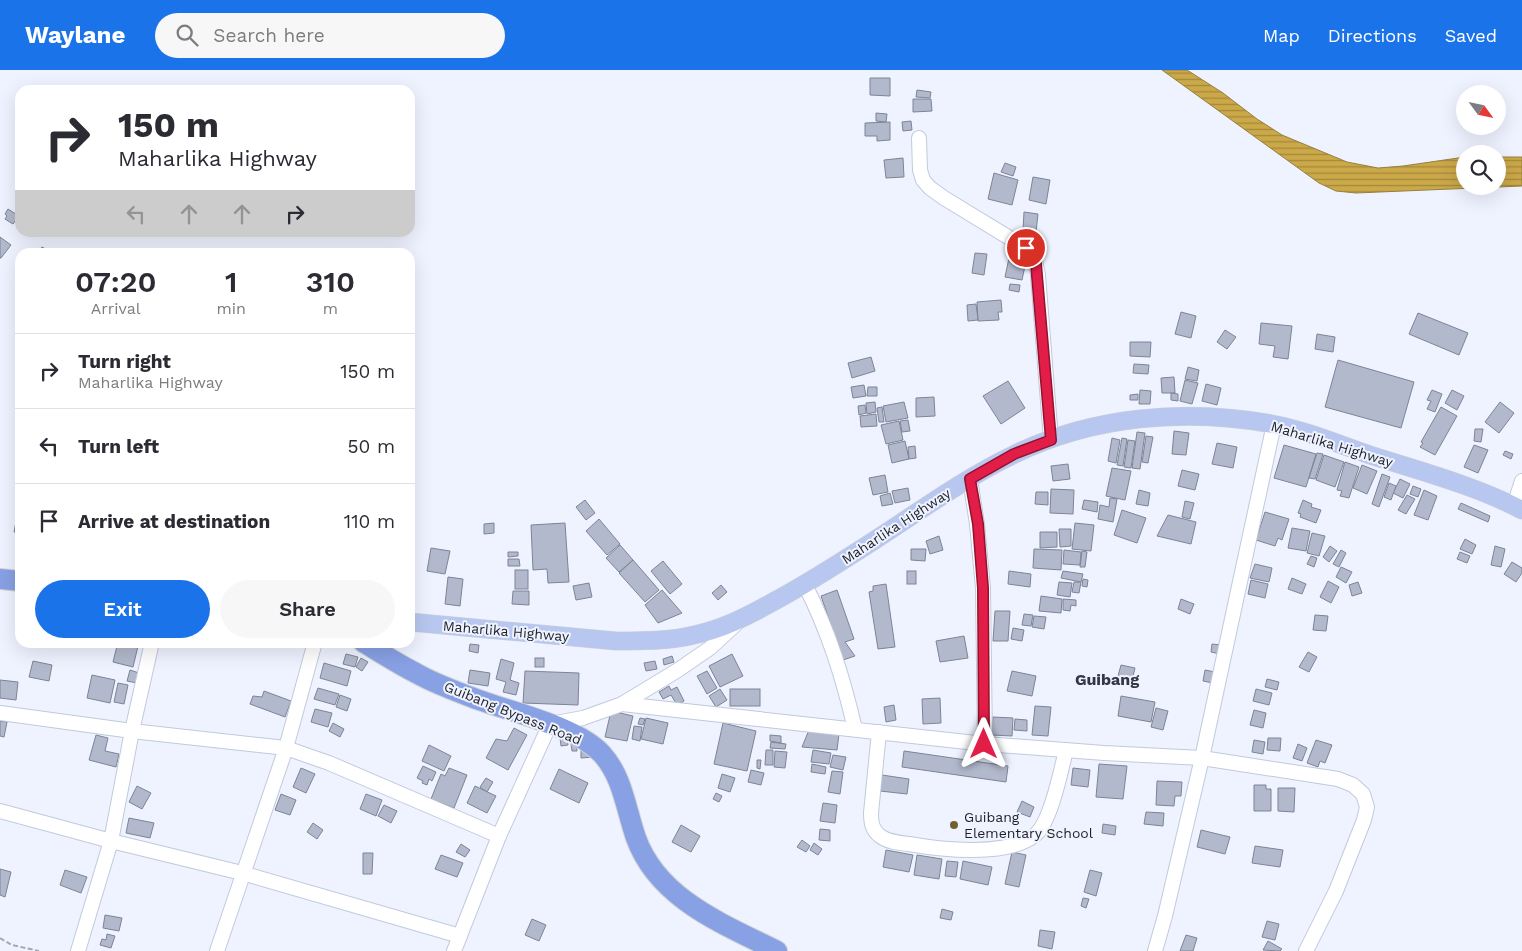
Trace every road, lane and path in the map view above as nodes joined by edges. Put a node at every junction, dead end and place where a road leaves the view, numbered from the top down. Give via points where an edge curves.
1 (919, 138) dead end
2 (1274, 424) junction
3 (1051, 440) junction
4 (970, 479) junction
5 (1522, 481) edge
6 (1518, 508) edge
7 (0, 579) edge
8 (15, 580) edge
9 (805, 585) junction
10 (739, 620) junction
11 (415, 622) edge
12 (151, 648) edge
13 (312, 648) edge
14 (373, 648) edge
15 (622, 704) junction
16 (0, 713) edge
17 (550, 724) junction
18 (855, 729) junction
19 (132, 730) junction
20 (879, 732) junction
21 (984, 744) junction
22 (286, 748) junction
23 (1066, 750) junction
24 (1202, 758) junction
25 (0, 811) edge
26 (499, 836) junction
27 (111, 840) junction
28 (242, 873) junction
29 (460, 936) junction
30 (0, 938) edge
31 (39, 951) edge
32 (78, 951) edge
33 (217, 951) edge
34 (454, 951) edge
35 (776, 951) edge
36 (1155, 951) edge
37 (1306, 951) edge

1 - 3 street via 920,170 930,188 1034,256
2 - 3 main road, Maharlika Highway via 1186,416 1129,420
2 - 6 main road, Maharlika Highway via 1478,491
2 - 24 street
3 - 4 main road, Maharlika Highway via 1014,454
4 - 9 main road, Maharlika Highway
4 - 21 street via 978,524 983,588
5 - 6 street
7 - 8 highway
9 - 10 main road, Maharlika Highway
9 - 18 street via 836,658
10 - 11 main road, Maharlika Highway via 692,636 640,641
10 - 15 street via 710,648
12 - 19 street
13 - 22 street
14 - 17 highway, Guibang Bypass Road via 417,674 473,698
15 - 17 street via 582,718
15 - 18 street
16 - 19 street
17 - 26 street
17 - 35 highway, Guibang Bypass Road via 588,742 602,754 621,786 636,839 647,862 661,880 709,918
18 - 20 street
19 - 22 street
19 - 27 street
20 - 21 street
20 - 23 street via 871,824 888,841 931,848 985,850 1026,841 1037,834 1053,800
21 - 23 street
22 - 26 street via 329,763
22 - 28 street
23 - 24 street
24 - 36 street
24 - 37 street via 1338,779 1363,794 1367,806 1364,820 1336,891
25 - 27 street
26 - 29 street
27 - 28 street
27 - 32 street
28 - 29 street
28 - 33 street
29 - 34 street
30 - 31 path via 12,945

